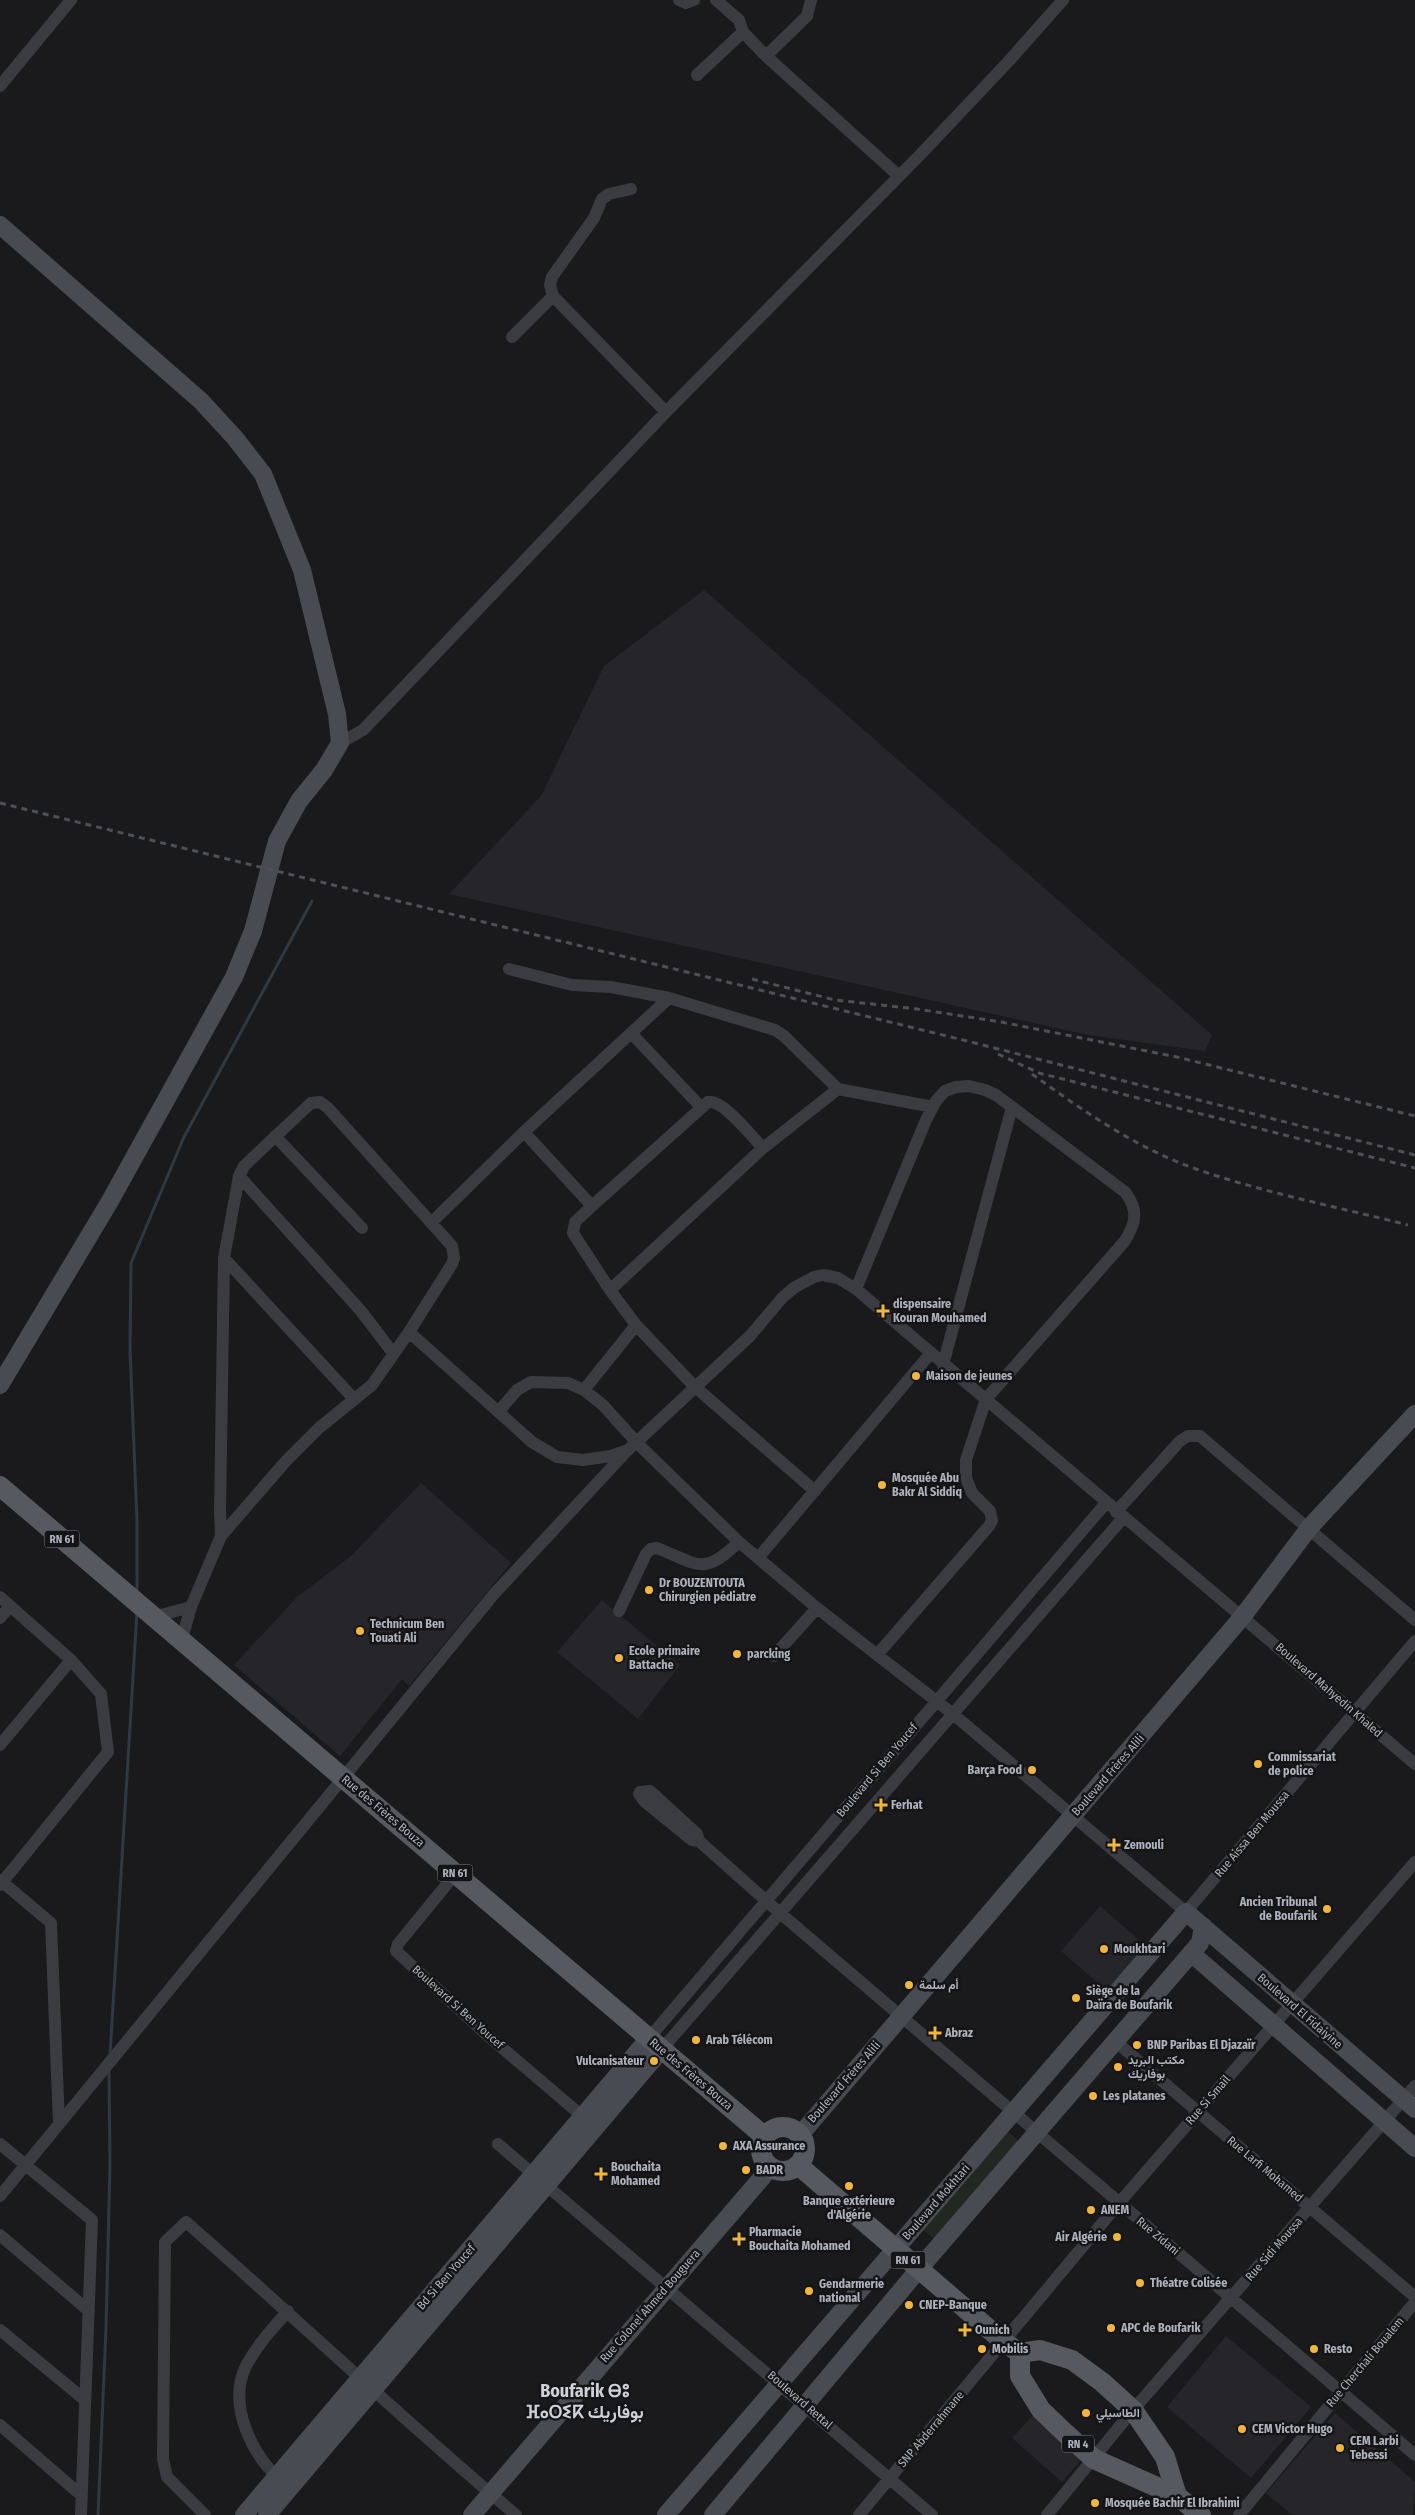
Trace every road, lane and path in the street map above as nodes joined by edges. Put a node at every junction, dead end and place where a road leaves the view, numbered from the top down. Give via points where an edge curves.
1 (70, 0) edge
2 (679, 0) edge
3 (694, 0) edge
4 (716, 0) edge
5 (811, 0) edge
6 (1063, 0) edge
7 (742, 32) junction
8 (766, 56) junction
9 (697, 75) dead end
10 (0, 86) edge
11 (900, 176) junction
12 (631, 189) dead end
13 (0, 225) edge
14 (553, 296) junction
15 (512, 337) dead end
16 (666, 412) junction
17 (340, 743) junction
18 (509, 969) dead end
19 (669, 998) junction
20 (631, 1033) junction
21 (838, 1089) junction
22 (933, 1106) junction
23 (701, 1107) junction
24 (1012, 1107) junction
25 (524, 1132) junction
26 (276, 1136) junction
27 (763, 1148) junction
28 (239, 1176) junction
29 (592, 1206) junction
30 (431, 1223) junction
31 (362, 1228) dead end
32 (224, 1258) junction
33 (851, 1286) junction
34 (610, 1290) junction
35 (636, 1325) junction
36 (409, 1332) junction
37 (393, 1353) junction
38 (930, 1354) junction
39 (943, 1365) junction
40 (0, 1385) edge
41 (694, 1386) junction
42 (584, 1390) junction
43 (354, 1399) junction
44 (986, 1399) junction
45 (500, 1410) junction
46 (1415, 1414) edge
47 (632, 1446) junction
48 (0, 1486) edge
49 (815, 1491) junction
50 (1106, 1503) junction
51 (1119, 1515) junction
52 (1310, 1528) junction
53 (221, 1536) junction
54 (739, 1542) junction
55 (758, 1558) junction
56 (0, 1597) edge
57 (10, 1606) junction
58 (191, 1607) junction
59 (817, 1608) junction
60 (619, 1611) dead end
61 (149, 1614) junction
62 (1243, 1616) junction
63 (0, 1618) edge
64 (1415, 1620) edge
65 (1415, 1641) edge
66 (181, 1642) junction
67 (877, 1655) junction
68 (774, 1656) dead end
69 (71, 1660) junction
70 (936, 1701) junction
71 (1354, 1712) junction
72 (953, 1714) junction
73 (0, 1745) edge
74 (1415, 1764) edge
75 (343, 1777) junction
76 (1072, 1816) junction
77 (699, 1841) junction
78 (1413, 1867) edge
79 (456, 1873) junction
80 (1, 1883) edge
81 (766, 1900) junction
82 (1186, 1912) junction
83 (780, 1913) junction
84 (1203, 1926) junction
85 (1191, 1953) junction
86 (1291, 2003) junction
87 (901, 2016) junction
88 (1272, 2024) junction
89 (1115, 2041) junction
90 (655, 2043) junction
91 (1411, 2098) edge
92 (1014, 2112) junction
93 (1197, 2113) junction
94 (589, 2121) junction
95 (1384, 2121) junction
96 (59, 2124) junction
97 (1037, 2132) junction
98 (800, 2135) junction
99 (765, 2137) junction
100 (0, 2144) edge
101 (498, 2144) dead end
102 (1415, 2148) edge
103 (25, 2165) junction
104 (798, 2165) junction
105 (770, 2167) junction
106 (540, 2180) junction
107 (0, 2196) edge
108 (1119, 2203) junction
109 (1310, 2207) junction
110 (0, 2235) edge
111 (896, 2249) junction
112 (919, 2269) junction
113 (666, 2287) junction
114 (1415, 2297) edge
115 (1231, 2298) junction
116 (1415, 2302) edge
117 (288, 2310) junction
118 (89, 2311) junction
119 (427, 2312) junction
120 (0, 2330) edge
121 (1012, 2348) junction
122 (359, 2379) junction
123 (780, 2383) junction
124 (373, 2391) junction
125 (1340, 2391) junction
126 (85, 2400) junction
127 (805, 2405) junction
128 (1134, 2410) junction
129 (0, 2426) edge
130 (1415, 2455) edge
131 (1094, 2459) junction
132 (276, 2477) junction
133 (890, 2478) junction
134 (290, 2489) junction
135 (490, 2494) junction
136 (81, 2496) junction
137 (1177, 2496) junction
138 (248, 2514) edge
139 (80, 2515) edge
140 (206, 2515) edge
141 (267, 2515) edge
142 (472, 2515) edge
143 (516, 2515) edge
144 (666, 2515) edge
145 (713, 2515) edge
146 (859, 2515) edge
147 (932, 2515) edge
148 (1047, 2515) edge
149 (1201, 2515) edge
150 (1239, 2515) edge

1 - 10 street
2 - 3 street via 686,4
4 - 7 street via 739,20
5 - 8 street via 807,16
6 - 11 street
7 - 8 street
7 - 9 street
8 - 11 street
11 - 16 street
12 - 14 street via 609,194 602,200 594,218 552,277
13 - 17 street via 201,401 263,474 302,570 337,714
14 - 15 street
14 - 16 street
16 - 17 street via 363,730
17 - 40 street via 277,840 253,931 234,977 110,1201
18 - 19 street via 572,985 611,987
19 - 20 street
19 - 21 street via 775,1030
20 - 23 street
20 - 25 street
21 - 22 street
21 - 27 street
22 - 24 street via 945,1091 969,1086 996,1095
22 - 33 street
23 - 27 street via 713,1101 722,1106
23 - 29 street
24 - 39 street
24 - 44 street via 1125,1192 1134,1206 1135,1215 1124,1242
25 - 29 street
25 - 30 street
26 - 28 street via 244,1166
26 - 30 street via 307,1104 324,1104
26 - 31 street
27 - 34 street
28 - 32 street
28 - 37 street via 361,1311
29 - 34 street via 575,1222 573,1233
30 - 36 street via 452,1246 454,1258
32 - 43 street
32 - 53 street
33 - 38 street, Boulevard Mahyedin Khaled
33 - 41 street via 823,1275 795,1287 750,1336
34 - 35 street
35 - 41 street
35 - 42 street
36 - 37 street
36 - 45 street
37 - 43 street via 379,1377
38 - 39 street, Boulevard Mahyedin Khaled
38 - 49 street
39 - 44 street, Boulevard Mahyedin Khaled
41 - 47 street
41 - 49 street
42 - 45 street via 568,1383 531,1382 517,1390
42 - 47 street via 603,1406
43 - 53 street via 286,1461
44 - 50 street, Boulevard Mahyedin Khaled
44 - 67 street via 966,1460 966,1478 972,1492 990,1511 992,1521
45 - 47 street via 532,1442 557,1457 583,1460 611,1456
46 - 52 street, Boulevard Frères Alili
47 - 54 street
47 - 75 street via 494,1594
48 - 61 main road, Rue des Frères Bouza / RN 61
49 - 55 street
50 - 51 street, Boulevard Mahyedin Khaled
50 - 70 street, Boulevard Si Ben Youcef
51 - 52 street, Boulevard Si Ben Youcef via 1180,1442 1196,1435 1204,1438
51 - 62 street, Boulevard Mahyedin Khaled
51 - 72 street, Boulevard Si Ben Youcef
52 - 62 street, Boulevard Frères Alili
52 - 64 street
53 - 58 street
54 - 55 street
54 - 60 street via 716,1562 699,1566 657,1548 651,1549
55 - 59 street
56 - 57 street
57 - 63 street
57 - 69 street
58 - 61 street
58 - 66 street
59 - 67 street
59 - 68 street
61 - 66 main road, Rue des Frères Bouza / RN 61
62 - 71 street, Boulevard Mahyedin Khaled
62 - 76 street, Boulevard Frères Alili
65 - 71 street, Rue Aissa Ben Moussa
66 - 75 main road, Rue des Frères Bouza / RN 61
67 - 70 street
69 - 73 street
69 - 80 street via 101,1694 108,1752
70 - 72 street
70 - 81 street, Boulevard Si Ben Youcef
71 - 74 street, Boulevard Mahyedin Khaled
71 - 82 street, Rue Aissa Ben Moussa
72 - 76 street
72 - 83 street, Boulevard Si Ben Youcef
75 - 79 main road, Rue des Frères Bouza / RN 61
75 - 96 street
76 - 82 street
76 - 87 street, Boulevard Frères Alili
77 - 77 street via 697,1834 650,1791 640,1792 644,1801 692,1840
77 - 81 street, Rue Zidani
78 - 86 street, Rue Si Smaïl
79 - 90 main road, Rue des Frères Bouza / RN 61
79 - 94 street, Boulevard Si Ben Youcef via 398,1944 396,1951 487,2035
80 - 96 street via 51,1923
81 - 83 street, Rue Zidani
81 - 90 street, Boulevard Si Ben Youcef
82 - 84 street, Boulevard El Fidaiyine
82 - 92 street, Boulevard Mokhtari
83 - 87 street, Rue Zidani
83 - 90 street, Boulevard Si Ben Youcef
84 - 85 street via 1200,1943
84 - 86 street, Boulevard El Fidaiyine
85 - 88 street
85 - 89 street
86 - 88 street, Rue Si Smaïl
86 - 91 street, Boulevard El Fidaiyine
87 - 92 street, Rue Zidani
87 - 98 street, Boulevard Frères Alili
88 - 93 street, Rue Si Smaïl
88 - 95 street
89 - 93 street, Rue Larfi Mohamed
89 - 97 street
90 - 94 street, Bd Si Ben Youcef
90 - 99 main road, Rue des Frères Bouza / RN 61
91 - 95 street, Rue Sidi Moussa
92 - 97 street, Rue Zidani
92 - 111 street, Boulevard Mokhtari
93 - 108 street, Rue Si Smaïl
93 - 109 street, Rue Larfi Mohamed
94 - 106 street, Bd Si Ben Youcef
95 - 102 street
95 - 109 street, Rue Sidi Moussa
96 - 103 street
97 - 108 street, Rue Zidani
97 - 112 street
98 - 99 main road via 786,2127 770,2131
98 - 104 main road via 805,2147
99 - 105 main road via 761,2150
100 - 103 street
101 - 106 street, Boulevard Rettal
103 - 107 street
103 - 118 street via 92,2220
104 - 105 main road via 785,2171
104 - 111 main road, RN 61
105 - 113 street, Rue Colonel Ahmed Bouguera
106 - 113 street, Boulevard Rettal
106 - 119 street, Bd Si Ben Youcef
108 - 115 street, Rue Zidani
108 - 121 street, Rue Si Smaïl
109 - 114 street, Rue Larfi Mohamed
109 - 115 street, Rue Sidi Moussa
110 - 118 street
111 - 112 main road, RN 61
111 - 123 street, Boulevard Mokhtari
112 - 121 main road, RN 61
112 - 127 street
113 - 123 street, Boulevard Rettal
113 - 135 street, Rue Colonel Ahmed Bouguera
115 - 125 street, Rue Zidani
115 - 128 street, Rue Sidi Moussa
116 - 125 street, Rue Cherchali Boualem
117 - 122 street
117 - 132 street via 246,2367 239,2391 244,2425 254,2448
117 - 140 street via 186,2222 166,2242 163,2459 167,2477
118 - 126 street
119 - 122 street, Bd Si Ben Youcef
119 - 124 street, Bd Si Ben Youcef
120 - 126 street
121 - 128 main road via 1040,2350 1072,2360
121 - 131 main road, RN 4 via 1020,2376 1040,2410
121 - 133 street, SNP Abderrahmane
122 - 124 street
122 - 132 street, Bd Si Ben Youcef
123 - 127 street, Boulevard Rettal
123 - 144 street, Boulevard Mokhtari
124 - 134 street, Bd Si Ben Youcef
124 - 135 street
125 - 130 street, Rue Zidani
125 - 150 street, Rue Cherchali Boualem
126 - 136 street
127 - 133 street, Boulevard Rettal
127 - 145 street
128 - 131 street, Rue Sidi Moussa
128 - 137 main road via 1165,2457
129 - 136 street
131 - 137 main road, RN 4
131 - 148 street, Rue Sidi Moussa
132 - 134 street
132 - 138 street, Bd Si Ben Youcef
133 - 146 street, SNP Abderrahmane
133 - 147 street, Boulevard Rettal
134 - 141 street, Bd Si Ben Youcef
135 - 142 street, Rue Colonel Ahmed Bouguera
135 - 143 street
136 - 139 street
137 - 149 main road, RN 4

